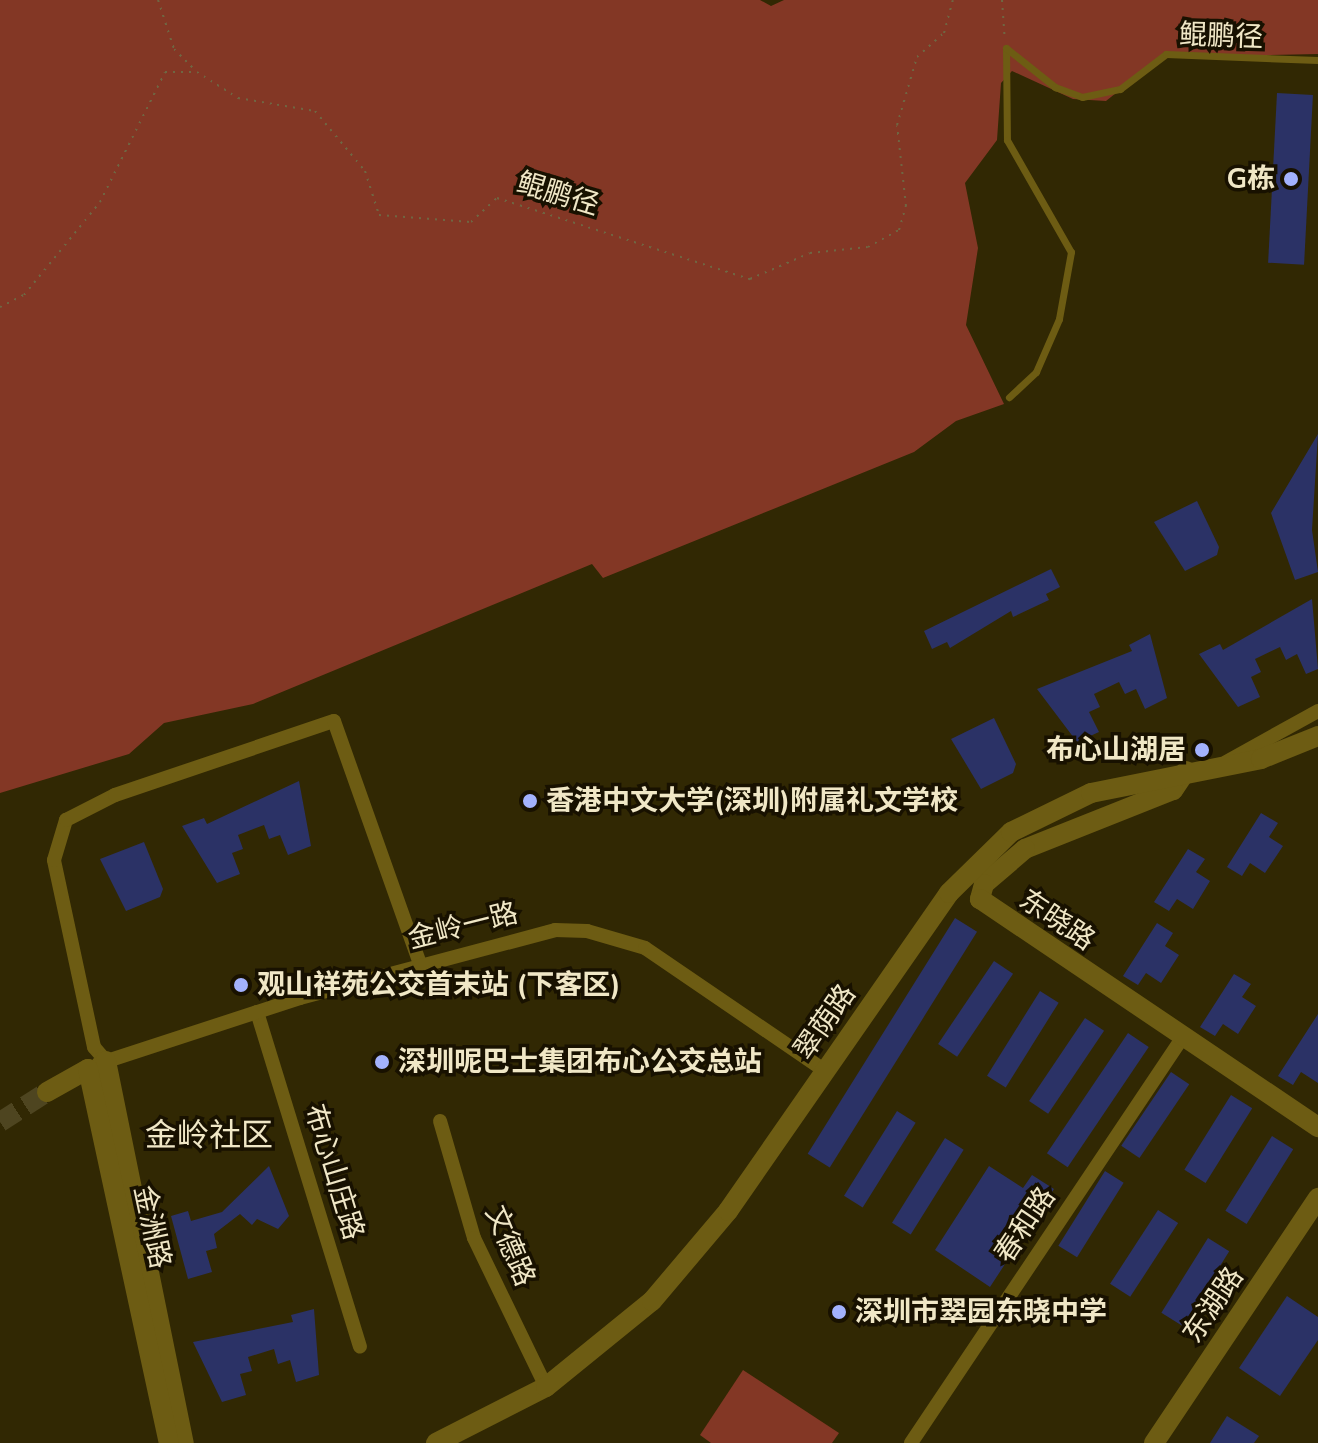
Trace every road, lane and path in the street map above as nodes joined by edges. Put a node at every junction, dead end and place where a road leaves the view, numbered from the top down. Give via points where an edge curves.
1 (158, 0) edge
2 (953, 0) edge
3 (1002, 0) edge
4 (1006, 48) junction
5 (1318, 60) edge
6 (197, 72) junction
7 (0, 307) edge
8 (1009, 397) dead end
9 (1318, 711) edge
10 (1318, 736) edge
11 (1219, 767) junction
12 (1186, 771) junction
13 (420, 964) junction
14 (257, 1012) junction
15 (1183, 1036) junction
16 (96, 1059) junction
17 (825, 1071) junction
18 (47, 1092) tunnel mouth
19 (440, 1121) dead end
20 (1318, 1127) edge
21 (1318, 1198) edge
22 (360, 1347) dead end
23 (546, 1387) junction
24 (169, 1443) edge
25 (184, 1443) edge
26 (436, 1443) edge
27 (911, 1443) edge
28 (1154, 1443) edge

1 - 6 path via 174,49
2 - 6 path, 鲲鹏径 via 944,33 917,57 897,125 906,206 899,230 868,247 810,253 750,279 497,198 471,222 379,215 365,171 315,111 238,98
3 - 4 path
4 - 5 lane, 鲲鹏径 via 1055,87 1082,97 1120,89 1166,54
4 - 8 lane via 1007,140 1071,252 1036,372
6 - 7 path via 165,72 100,202 24,295
9 - 11 street
10 - 11 street, 翠荫路
11 - 12 street, 翠荫路
12 - 15 street, 东晓路 via 1173,790 1025,849 980,896
12 - 17 street, 翠荫路 via 1091,793 993,846 949,893
13 - 14 street, 金岭一路
13 - 16 street via 334,721 115,795 66,820 54,860
13 - 17 street, 金岭一路 via 555,930 623,938 696,977
14 - 16 street, 金岭一路
14 - 22 street, 布心山庄路
15 - 20 street, 东晓路
15 - 27 street, 春和路
16 - 18 street
16 - 24 street, 金洲路
16 - 25 street, 金洲路
17 - 23 street, 翠荫路 via 683,1266 610,1340
19 - 23 street, 文德路 via 474,1238
21 - 28 street, 东湖路
23 - 26 street, 翠荫路

